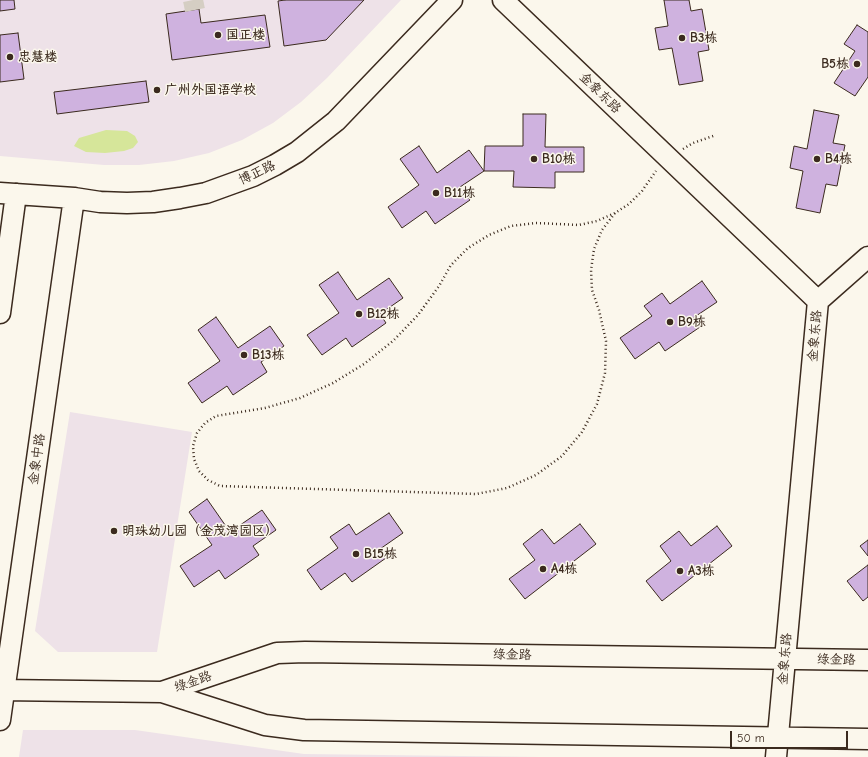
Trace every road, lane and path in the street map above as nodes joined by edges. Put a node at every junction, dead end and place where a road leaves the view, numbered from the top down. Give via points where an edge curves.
1 (452, 0) edge
2 (503, 0) edge
3 (716, 135) dead end
4 (669, 159) junction
5 (8, 193) edge
6 (74, 198) junction
7 (615, 213) junction
8 (868, 257) edge
9 (818, 301) junction
10 (0, 313) edge
11 (785, 659) junction
12 (868, 660) edge
13 (2, 690) edge
14 (162, 692) junction
15 (0, 720) edge
16 (778, 737) junction
17 (868, 739) edge
18 (776, 757) edge

1 - 6 street, 博正路 via 336,121 297,152 275,165 230,186 180,198 127,203
2 - 4 street, 金象东路
3 - 4 path via 693,143
4 - 7 path via 655,172 642,192
4 - 9 street, 金象东路
5 - 6 street, 博正路
5 - 10 street
6 - 13 street, 金象中路
7 - 7 path via 579,225 536,223 512,226 489,235 468,248 451,265 418,315 393,342 364,364 333,383 300,398 265,408 216,416 205,423 197,433 193,446 194,459 199,471 208,480 220,486 476,494 507,488 536,475 562,456 582,432 597,404 605,373 606,341 592,290 591,270 594,249 602,230
8 - 9 street
9 - 11 street, 金象东路
11 - 12 street, 绿金路
11 - 14 street, 绿金路 via 277,653
11 - 16 street, 金象东路
13 - 14 street, 绿金路
13 - 15 street, 金象中路
14 - 16 street, 绿金路 via 265,725 304,730
16 - 17 street, 绿金路
16 - 18 street, 金象东路

